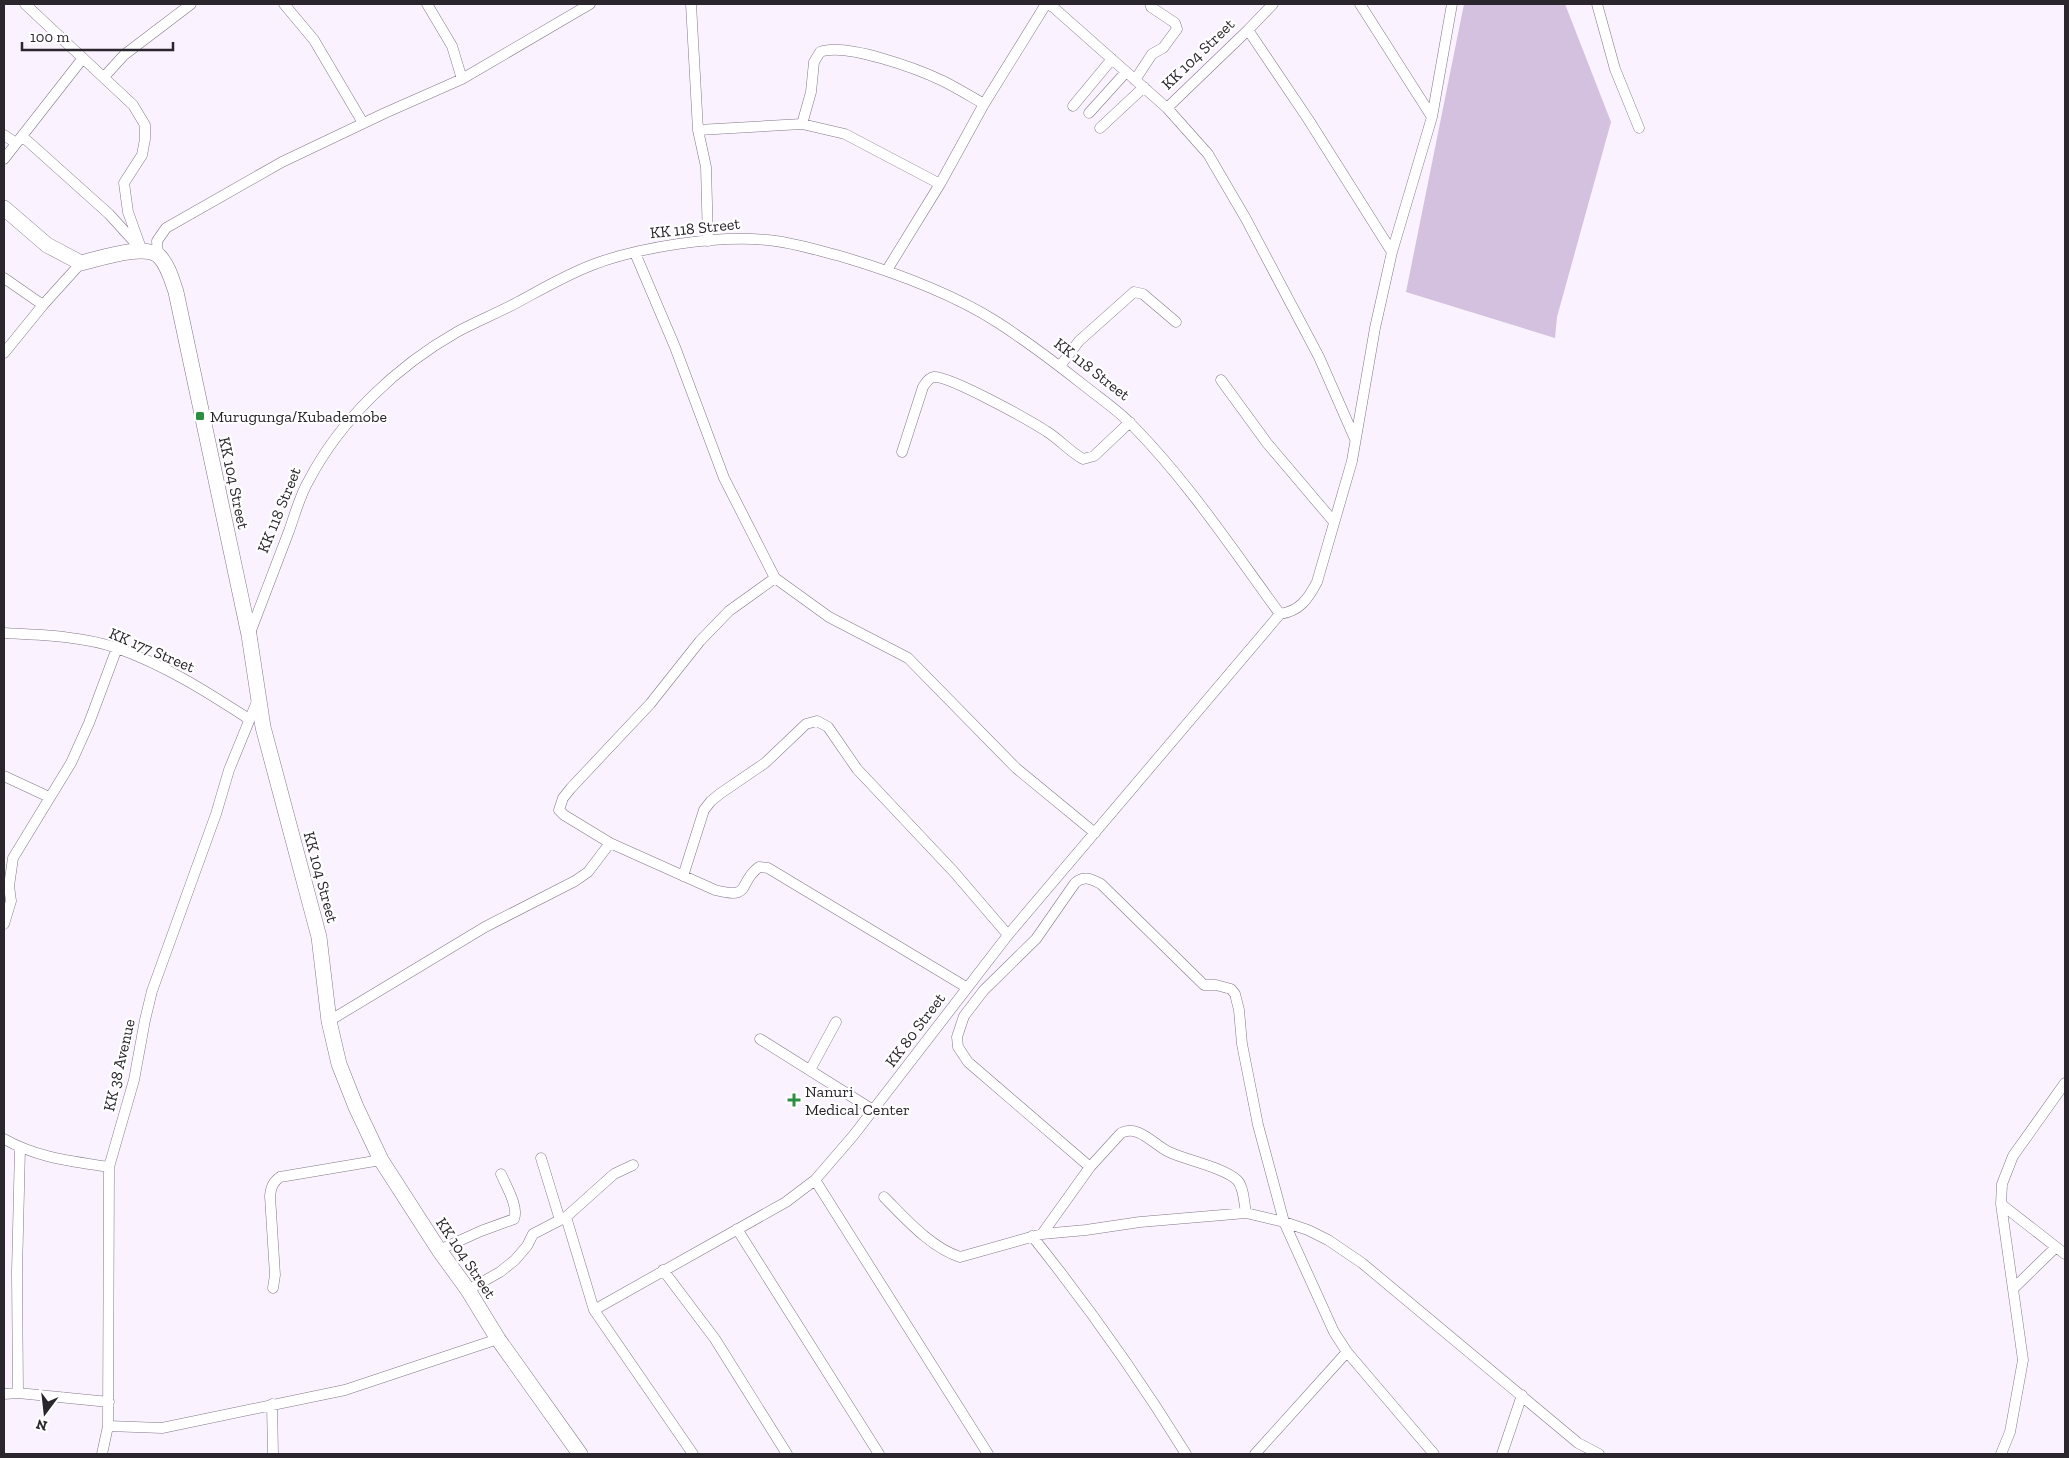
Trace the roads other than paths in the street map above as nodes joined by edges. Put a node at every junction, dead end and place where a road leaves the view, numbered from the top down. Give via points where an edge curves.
1 (25, 4) edge
2 (191, 4) edge
3 (284, 4) edge
4 (427, 4) edge
5 (590, 4) edge
6 (691, 4) edge
7 (1151, 4) edge
8 (1273, 4) edge
9 (1360, 4) edge
10 (1452, 4) edge
11 (1597, 4) edge
12 (1050, 5) edge
13 (1248, 30) junction
14 (83, 58) junction
15 (1112, 59) junction
16 (1126, 72) junction
17 (104, 78) junction
18 (462, 79) junction
19 (1135, 80) junction
20 (1144, 87) junction
21 (984, 104) junction
22 (1073, 106) dead end
23 (1167, 108) junction
24 (1089, 113) dead end
25 (1432, 117) junction
26 (363, 123) junction
27 (802, 124) junction
28 (1100, 128) dead end
29 (1639, 128) dead end
30 (698, 130) junction
31 (4, 135) edge
32 (19, 140) junction
33 (4, 159) edge
34 (940, 184) junction
35 (4, 208) edge
36 (708, 241) junction
37 (142, 251) junction
38 (1392, 252) junction
39 (635, 253) junction
40 (158, 255) junction
41 (81, 263) junction
42 (887, 270) junction
43 (4, 278) edge
44 (43, 304) junction
45 (1176, 322) dead end
46 (4, 353) edge
47 (1060, 366) junction
48 (1220, 380) dead end
49 (1130, 422) junction
50 (1355, 440) junction
51 (902, 452) dead end
52 (1334, 522) junction
53 (775, 578) junction
54 (1280, 614) junction
55 (4, 633) edge
56 (249, 635) junction
57 (117, 648) junction
58 (258, 699) junction
59 (249, 719) junction
60 (4, 776) edge
61 (49, 797) junction
62 (1095, 833) junction
63 (610, 843) junction
64 (683, 876) junction
65 (4, 924) edge
66 (1008, 935) junction
67 (966, 987) junction
68 (329, 1021) junction
69 (836, 1022) dead end
70 (760, 1039) dead end
71 (810, 1070) junction
72 (2065, 1083) edge
73 (873, 1110) junction
74 (4, 1139) edge
75 (20, 1148) junction
76 (542, 1158) dead end
77 (381, 1160) junction
78 (633, 1165) dead end
79 (109, 1166) junction
80 (1090, 1167) junction
81 (501, 1174) dead end
82 (815, 1180) junction
83 (884, 1197) dead end
84 (2001, 1204) junction
85 (1246, 1213) junction
86 (563, 1219) junction
87 (1284, 1222) junction
88 (737, 1229) junction
89 (1037, 1235) junction
90 (2056, 1247) junction
91 (439, 1250) junction
92 (2065, 1254) edge
93 (663, 1270) junction
94 (274, 1288) dead end
95 (2014, 1288) junction
96 (468, 1290) junction
97 (594, 1310) junction
98 (498, 1339) junction
99 (1347, 1352) junction
100 (18, 1393) junction
101 (4, 1394) edge
102 (1522, 1396) junction
103 (109, 1402) junction
104 (272, 1404) junction
105 (108, 1426) junction
106 (1578, 1443) junction
107 (102, 1454) edge
108 (273, 1454) edge
109 (580, 1454) edge
110 (693, 1454) edge
111 (787, 1454) edge
112 (879, 1454) edge
113 (988, 1454) edge
114 (1186, 1454) edge
115 (1256, 1454) edge
116 (1434, 1454) edge
117 (1502, 1454) edge
118 (1578, 1454) edge
119 (1599, 1454) edge
120 (2001, 1454) edge

1 - 14 street
2 - 17 street via 124,55
3 - 26 street via 314,40
4 - 18 street via 452,46
5 - 18 street
6 - 30 street
7 - 19 street via 1177,29 1163,48 1152,54
8 - 13 street, KK 104 Street
9 - 25 street
10 - 25 street
11 - 29 street via 1615,69
12 - 15 street
12 - 21 street
13 - 23 street, KK 104 Street
13 - 38 street
14 - 17 street
14 - 32 street
15 - 16 street
15 - 22 street
16 - 19 street
16 - 24 street
17 - 37 street via 133,105 145,126 142,155 124,183 128,212
18 - 26 street
19 - 20 street
20 - 23 street
20 - 28 street
21 - 27 street via 904,65 833,48 820,52 814,62 812,92
21 - 34 street
23 - 50 street via 1208,154 1246,219 1319,357
25 - 38 street
26 - 40 street via 282,162 166,228 157,241
27 - 30 street
27 - 34 street via 845,134
30 - 36 street via 706,167
31 - 32 street
32 - 33 street
32 - 37 street via 109,214
34 - 42 street
35 - 41 street via 47,245
36 - 39 street, KK 118 Street
36 - 42 street, KK 118 Street via 767,240 809,247
37 - 40 street
37 - 41 street
38 - 50 street
39 - 53 street via 675,347 724,478
39 - 56 street, KK 118 Street via 594,264 562,278 456,333 377,391 334,438 307,483
40 - 56 street, KK 104 Street via 176,292
41 - 44 street
42 - 47 street, KK 118 Street via 995,320
43 - 44 street
44 - 46 street
45 - 47 street via 1143,294 1134,292 1079,341
47 - 49 street, KK 118 Street
48 - 52 street via 1267,444
49 - 51 street via 1094,456 1082,459 1017,414 968,389 933,377 923,387
49 - 54 street, KK 118 Street via 1193,495
50 - 52 street
52 - 54 street via 1310,596 1294,612
53 - 62 street via 830,617 908,658 1016,768
53 - 63 street via 729,611 650,704 563,798 559,810 564,815
54 - 62 street, KK 80 Street
55 - 57 street, KK 177 Street via 89,641
56 - 58 street, KK 104 Street
57 - 59 street, KK 177 Street via 182,676
57 - 61 street via 71,764
58 - 59 street, KK 38 Avenue
58 - 68 street, KK 104 Street via 319,937
59 - 79 street, KK 38 Avenue via 152,991 134,1080
60 - 61 street
61 - 65 street via 13,858 9,886 11,901
62 - 66 street, KK 80 Street
63 - 64 street
63 - 68 street via 588,872 575,881 486,927
64 - 66 street via 704,810 711,801 765,763 806,724 817,721 828,727 857,769
64 - 67 street via 733,895 739,892 754,870 768,868
66 - 67 street, KK 80 Street
67 - 73 street, KK 80 Street
68 - 77 street, KK 104 Street via 339,1064
69 - 71 street
70 - 71 street
71 - 73 street
72 - 84 street via 2012,1156 2002,1184
73 - 82 street, KK 80 Street
74 - 75 street
75 - 79 street via 54,1159
75 - 100 street
76 - 86 street
77 - 91 street, KK 104 Street
77 - 94 street via 280,1177 275,1181 270,1196
78 - 86 street via 614,1174
79 - 103 street, KK 38 Avenue
80 - 85 street via 1122,1133 1128,1129 1136,1131 1166,1151 1229,1174 1238,1181
80 - 87 street via 968,1062 958,1047 957,1037 964,1016 984,990 1036,939 1080,878 1101,884 1204,985 1231,989 1235,994 1258,1126
80 - 89 street
81 - 91 street via 511,1197 516,1215 514,1220
82 - 88 street, KK 80 Street via 786,1202
82 - 113 street
83 - 89 street via 911,1225 960,1258
84 - 90 street
84 - 95 street
85 - 87 street
85 - 89 street
86 - 96 street via 533,1234 528,1246 515,1260
86 - 97 street
87 - 99 street via 1334,1332
87 - 102 street via 1328,1240 1362,1264
88 - 93 street, KK 80 Street
88 - 112 street
89 - 114 street via 1136,1376
90 - 92 street
90 - 95 street
91 - 96 street, KK 104 Street
93 - 97 street, KK 80 Street
93 - 111 street via 715,1339
95 - 120 street via 2023,1360 2010,1432
96 - 98 street, KK 104 Street
97 - 110 street
98 - 104 street via 345,1390
98 - 109 street, KK 104 Street
99 - 115 street
99 - 116 street
100 - 101 street
100 - 103 street
102 - 106 street
102 - 117 street
103 - 105 street, KK 38 Avenue
104 - 105 street via 162,1428
104 - 108 street
105 - 107 street, KK 38 Avenue
106 - 118 street
106 - 119 street

